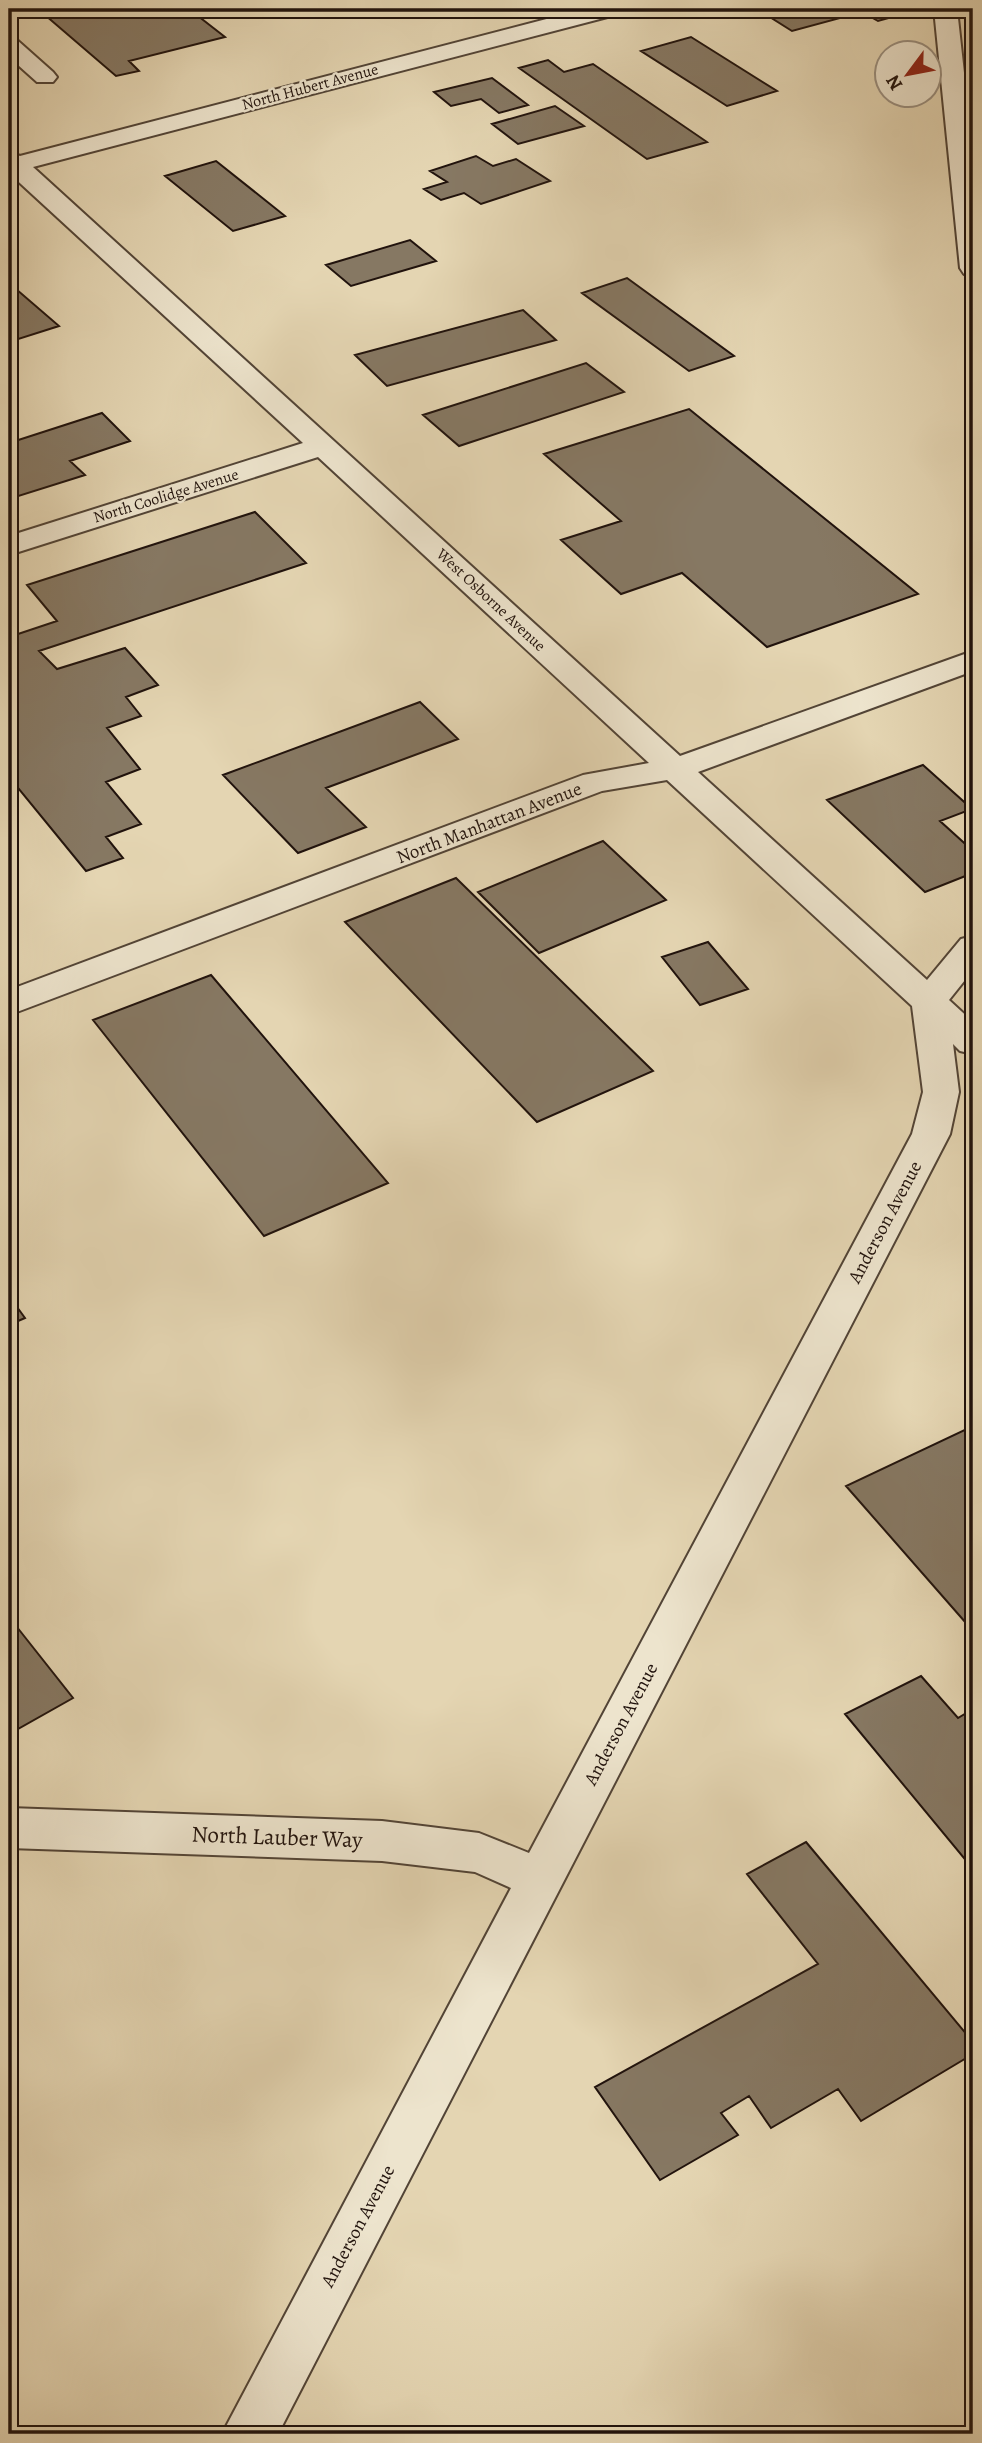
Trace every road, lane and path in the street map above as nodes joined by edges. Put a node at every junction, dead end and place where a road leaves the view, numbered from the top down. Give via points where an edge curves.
1 (611, 9) edge
2 (945, 9) edge
3 (9, 45) edge
4 (45, 76) dead end
5 (11, 163) edge
6 (973, 268) edge
7 (324, 446) junction
8 (9, 545) edge
9 (973, 660) edge
10 (675, 769) junction
11 (973, 947) edge
12 (929, 1001) junction
13 (9, 1003) edge
14 (973, 1042) edge
15 (9, 1828) edge
16 (540, 1879) junction
17 (249, 2434) edge

1 - 5 street, North Hubert Avenue
2 - 6 street
3 - 4 street
5 - 7 street, West Osborne Avenue
7 - 8 street, North Coolidge Avenue
7 - 10 street, West Osborne Avenue
9 - 10 street, North Manhattan Avenue
10 - 12 street, West Osborne Avenue
10 - 13 street, North Manhattan Avenue via 595,782
11 - 12 street
12 - 14 street, West Osborne Avenue
12 - 16 street, Anderson Avenue via 941,1092 931,1134
15 - 16 street, North Lauber Way via 382,1840 479,1853
16 - 17 street, Anderson Avenue

